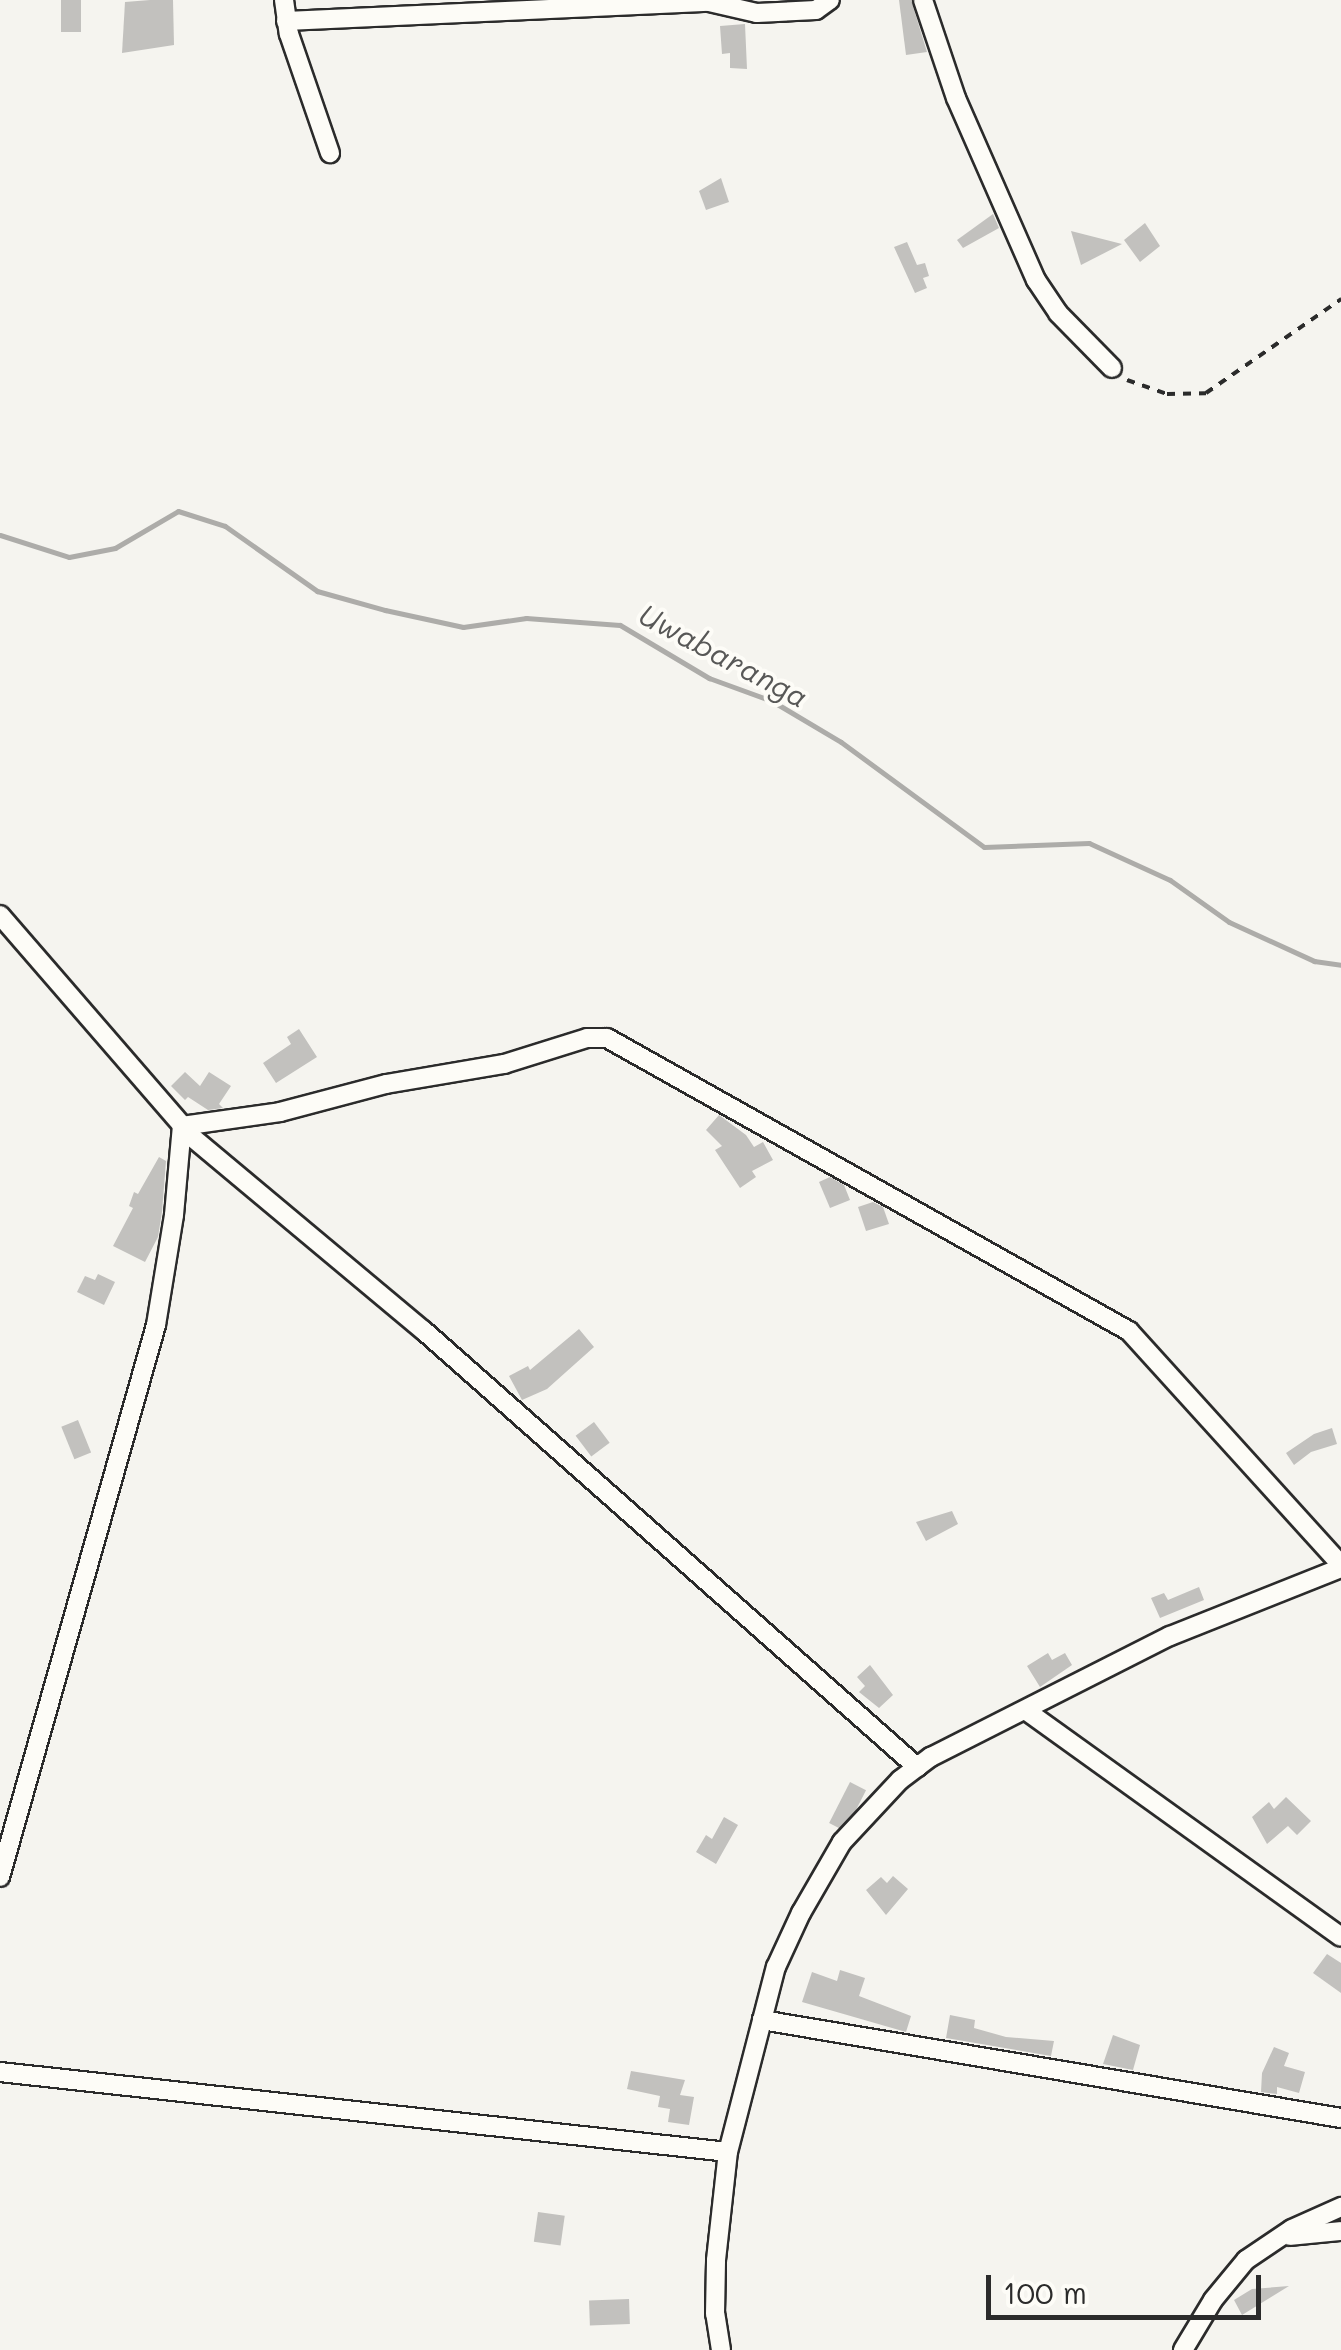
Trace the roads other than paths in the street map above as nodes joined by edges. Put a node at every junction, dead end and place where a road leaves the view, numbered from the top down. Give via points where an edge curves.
1 (284, 0) edge
2 (830, 0) edge
3 (924, 0) edge
4 (709, 1) edge
5 (286, 22) junction
6 (330, 153) dead end
7 (1112, 368) road end
8 (0, 915) edge
9 (182, 1126) junction
10 (1341, 1567) edge
11 (1028, 1712) junction
12 (917, 1768) junction
13 (0, 1876) edge
14 (1341, 1938) edge
15 (762, 2020) junction
16 (0, 2072) edge
17 (1341, 2118) edge
18 (728, 2152) junction
19 (1341, 2207) edge
20 (1341, 2231) edge
21 (1279, 2237) junction
22 (721, 2350) edge
23 (1183, 2350) edge

1 - 5 street
2 - 4 street via 816,10 757,13
3 - 7 street via 956,98 1036,280
4 - 5 street
5 - 6 street
8 - 9 street
9 - 10 street via 280,1112 607,1038 1129,1330
9 - 12 street
9 - 13 street via 156,1325
10 - 11 street via 1170,1636
11 - 12 street
11 - 14 street
12 - 15 street via 870,1809 820,1878 776,1967
15 - 17 street
15 - 18 street
16 - 18 street
18 - 22 street via 716,2260
19 - 21 street
20 - 21 street
21 - 23 street via 1226,2282

